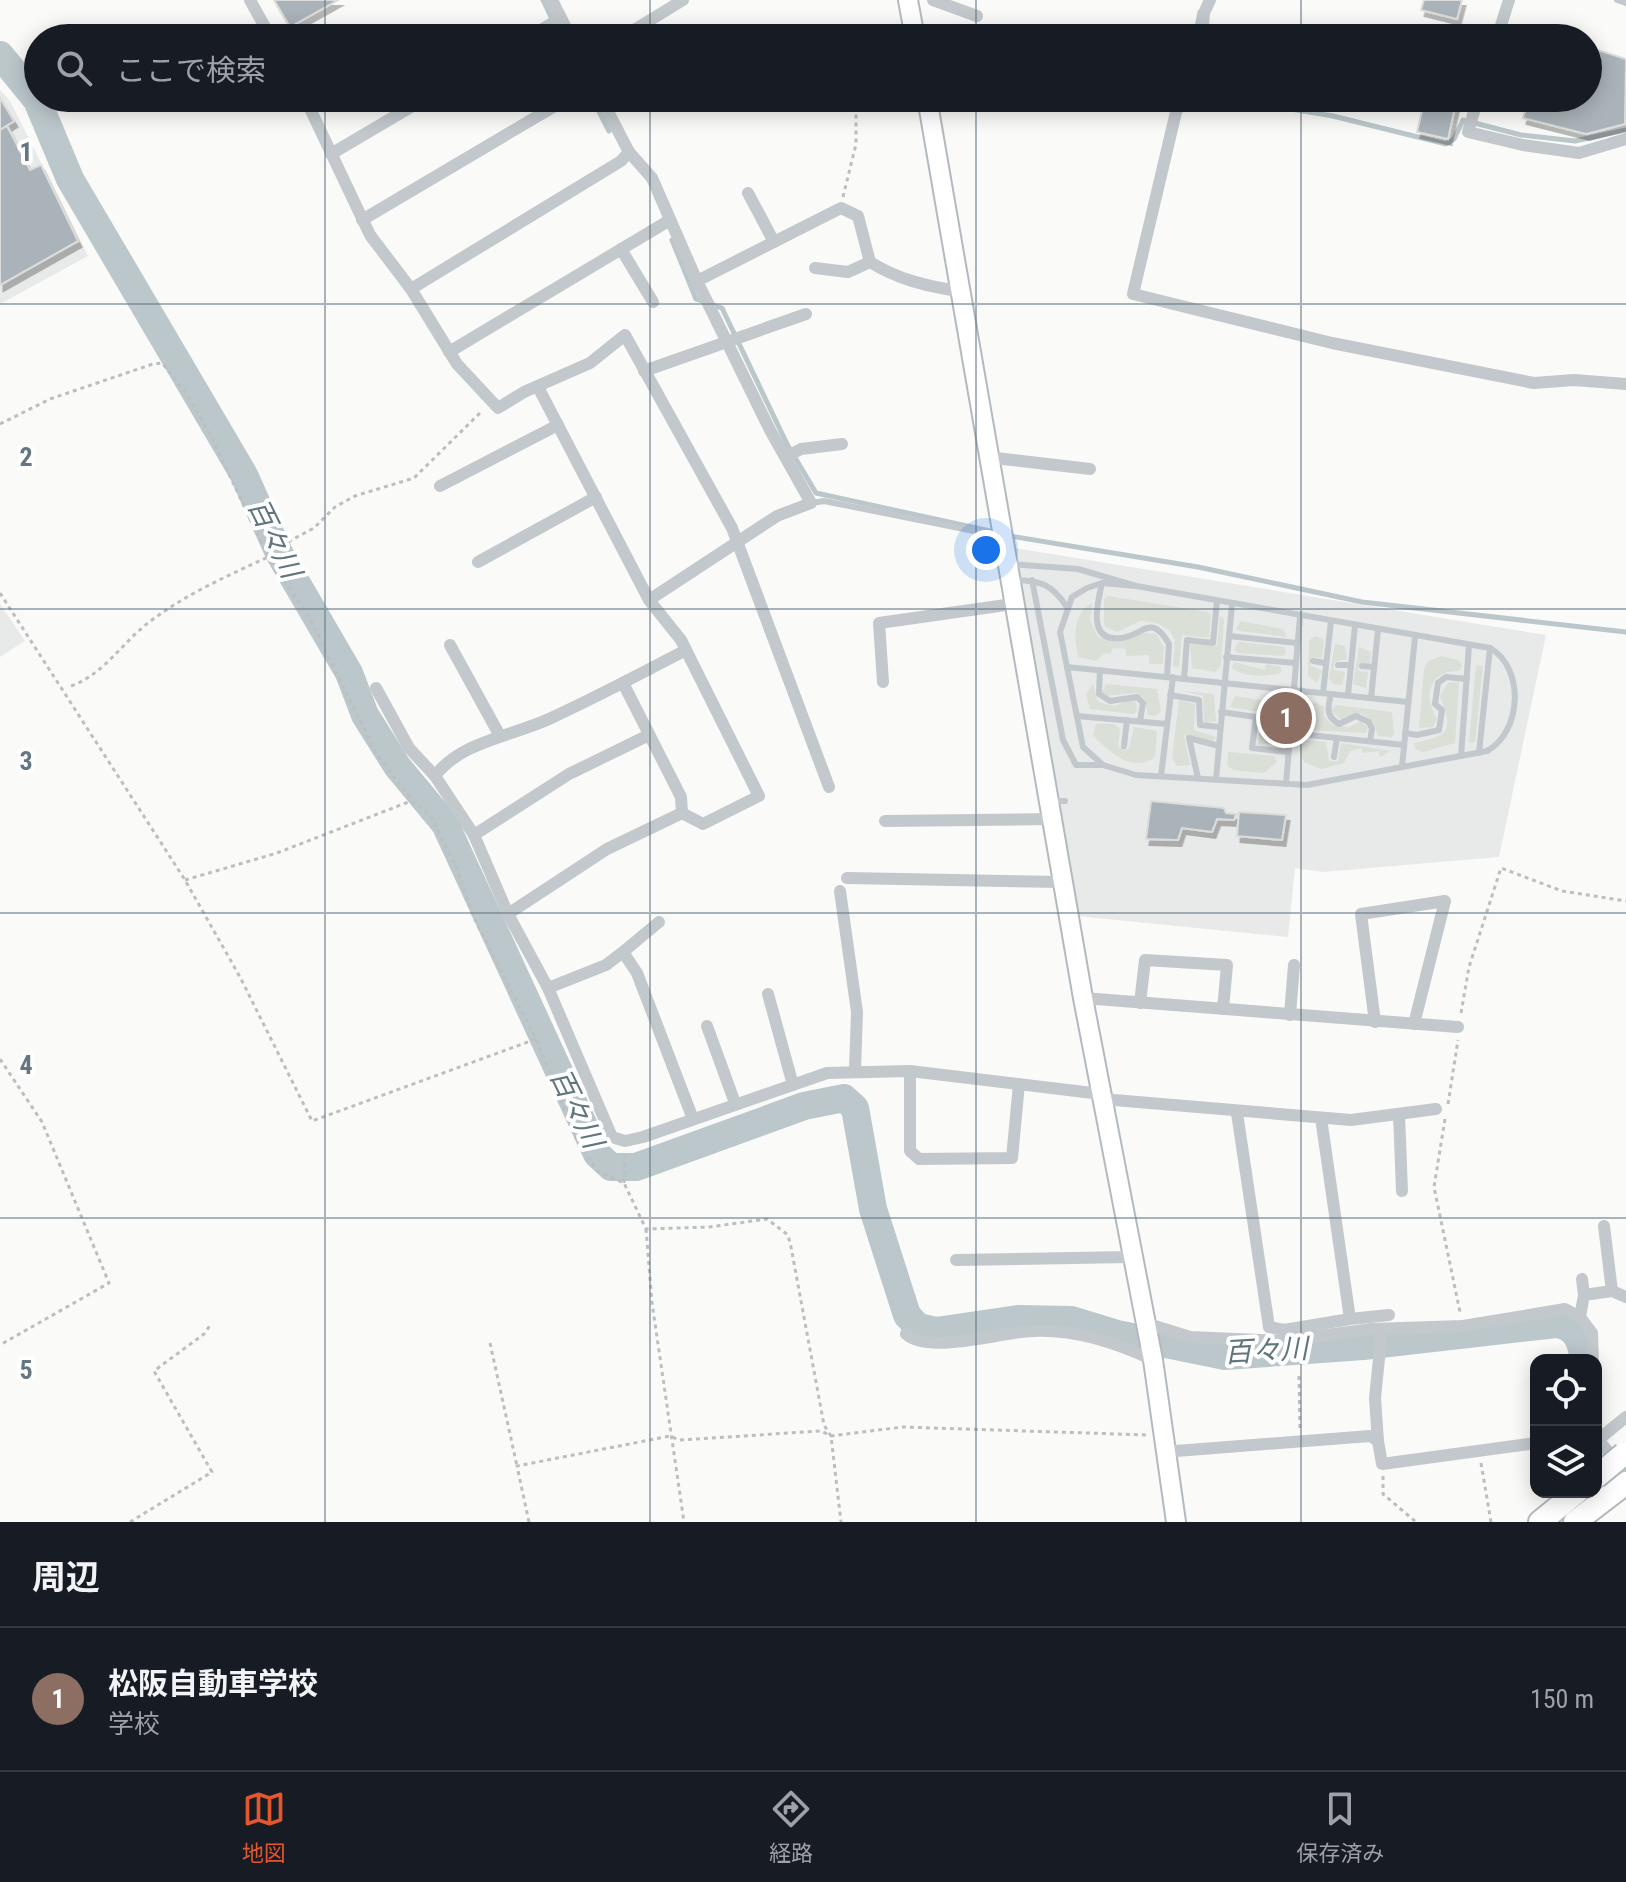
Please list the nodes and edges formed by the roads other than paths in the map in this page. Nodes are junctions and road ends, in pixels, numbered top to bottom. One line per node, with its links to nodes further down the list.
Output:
1 (250, 0): 12 (street)
2 (552, 0): 11 (street)
3 (683, 0): 14 (street)
4 (908, 0): 15 (street)
5 (933, 0): 10 (street)
6 (1210, 0): 16 (street)
7 (1509, 0): 17 (street)
8 (1617, 0): 9 (lane)
9 (1626, 3)
10 (977, 16)
11 (555, 22): 13 (street)
12 (263, 24)
13 (552, 24)
14 (644, 24)
15 (912, 24)
16 (1203, 24)
17 (1501, 24)
18 (312, 112): 27 (street)
19 (402, 112): 27 (street)
20 (545, 112): 29 (street)
21 (608, 112): 26 (street)
22 (929, 112): 37 (street)
23 (1176, 112): 43 (street)
24 (1474, 112): 25 (street)
25 (1626, 139)
26 (629, 152): 30 (street); 36 (street)
27 (331, 154): 29 (street)
28 (748, 193): 31 (street)
29 (362, 220): 36 (street)
30 (670, 220): 32 (street); 35 (street)
31 (774, 242): 33 (street); 35 (street)
32 (621, 249): 38 (street); 41 (street)
33 (870, 262): 34 (street); 37 (street)
34 (815, 268)
35 (697, 281): 40 (street)
36 (411, 289): 41 (street)
37 (958, 291): 48 (street)
38 (653, 302)
39 (806, 314): 40 (street)
40 (733, 339): 42 (street); 47 (street)
41 (449, 352): 44 (street)
42 (644, 371): 44 (street); 54 (street)
43 (1626, 384)
44 (538, 387): 45 (street)
45 (558, 425): 50 (street); 51 (street)
46 (842, 444): 47 (street)
47 (791, 454): 52 (street)
48 (987, 457): 49 (street); 53 (street)
49 (1090, 469)
50 (440, 486)
51 (596, 497): 55 (street); 60 (street)
52 (811, 503): 53 (lane); 54 (street)
53 (1002, 541): 56 (street)
54 (738, 542): 60 (street); 125 (street)
55 (478, 562)
56 (1008, 572): 57 (lane); 59 (lane); 62 (street)
57 (1032, 580): 64 (lane); 118 (lane)
58 (1102, 583): 59 (lane); 64 (lane); 86 (lane)
59 (1136, 586): 61 (lane)
60 (649, 600): 75 (street)
61 (1217, 601): 63 (lane); 87 (lane)
62 (1013, 604): 89 (street); 126 (street)
63 (1232, 604): 65 (lane); 69 (lane)
64 (1066, 606): 83 (lane)
65 (1300, 616): 66 (lane); 71 (lane)
66 (1331, 621): 67 (lane); 79 (lane)
67 (1355, 626): 68 (lane); 81 (lane)
68 (1378, 630): 70 (lane); 84 (lane)
69 (1229, 636): 71 (lane); 76 (lane)
70 (1415, 637): 73 (lane); 98 (lane)
71 (1297, 643): 78 (lane)
72 (450, 645): 108 (street)
73 (1469, 645): 74 (lane); 88 (lane)
74 (1490, 648): 115 (lane); 115 (lane)
75 (686, 650): 90 (street); 127 (street)
76 (1226, 657): 78 (lane); 91 (lane)
77 (1313, 661): 79 (lane)
78 (1295, 663): 93 (lane)
79 (1326, 663): 94 (lane)
80 (1338, 665): 81 (lane)
81 (1351, 665): 96 (lane)
82 (1362, 666): 84 (lane)
83 (1067, 667): 85 (lane); 100 (lane)
84 (1374, 667): 97 (lane)
85 (1100, 670): 86 (lane); 102 (lane)
86 (1170, 677): 87 (lane); 95 (lane)
87 (1184, 679): 91 (lane)
88 (1467, 679): 106 (lane); 116 (lane)
89 (883, 682)
90 (623, 683): 107 (street); 108 (street)
91 (1223, 683): 93 (lane); 99 (lane)
92 (376, 688): 120 (street)
93 (1293, 689): 94 (lane); 105 (lane)
94 (1327, 693): 96 (lane); 110 (lane)
95 (1170, 695): 103 (lane); 104 (lane)
96 (1348, 695): 97 (lane)
97 (1371, 698): 98 (lane)
98 (1408, 702): 106 (lane)
99 (1221, 712): 104 (lane); 114 (lane)
100 (1077, 716): 101 (lane); 118 (lane)
101 (1127, 720): 102 (lane); 112 (lane)
102 (1140, 721): 103 (lane)
103 (1167, 724): 121 (lane)
104 (1220, 727): 113 (lane)
105 (1290, 733): 109 (lane); 114 (lane)
106 (1405, 733): 111 (lane)
107 (649, 735): 127 (street); 129 (street)
108 (500, 736): 120 (street)
109 (1337, 738): 110 (lane); 117 (lane)
110 (1370, 741): 111 (lane)
111 (1404, 745): 119 (lane)
112 (1124, 746)
113 (1219, 746): 122 (lane); 123 (lane)
114 (1288, 752): 124 (lane)
115 (1479, 753): 116 (lane)
116 (1461, 756): 119 (lane)
117 (1334, 757)
118 (1103, 765): 121 (lane)
119 (1402, 767): 124 (lane)
120 (435, 776): 129 (street)
121 (1161, 776): 122 (lane)
122 (1198, 778): 123 (lane)
123 (1216, 779): 124 (lane)
124 (1286, 784)
125 (829, 787)
126 (1055, 807): 128 (street); 131 (street)
127 (682, 813): 133 (street)
128 (885, 821)
129 (474, 835): 133 (street)
130 (847, 878): 131 (street)
131 (1062, 882): 139 (street)
132 (840, 891): 147 (street)
133 (508, 914): 137 (street)
134 (659, 922): 135 (street)
135 (623, 952): 137 (street); 157 (street)
136 (1294, 965): 142 (street)
137 (548, 988): 157 (street)
138 (768, 994): 150 (street)
139 (1083, 998): 140 (street); 151 (street)
140 (1140, 1003): 141 (street); 141 (street)
141 (1223, 1009): 142 (street)
142 (1290, 1015): 143 (street)
143 (1375, 1022): 144 (street); 144 (street)
144 (1414, 1024): 146 (street)
145 (707, 1026): 152 (street)
146 (1458, 1027)
147 (855, 1070): 148 (street); 150 (street)
148 (910, 1071): 149 (street); 149 (street)
149 (1019, 1084): 151 (street)
150 (793, 1085): 152 (street)
151 (1102, 1096): 154 (street); 160 (street)
152 (735, 1103): 157 (street)
153 (1436, 1109): 155 (street)
154 (1237, 1113): 156 (street); 170 (street)
155 (1399, 1114): 156 (street); 158 (street)
156 (1321, 1118): 168 (street)
157 (693, 1119)
158 (1402, 1191)
159 (1604, 1226): 163 (street)
160 (1130, 1257): 161 (street); 169 (street)
161 (956, 1260)
162 (1582, 1279): 164 (street)
163 (1612, 1291): 164 (street); 165 (street)
164 (1584, 1295): 167 (street)
165 (1626, 1297)
166 (1389, 1315): 168 (street)
167 (1580, 1317): 171 (street); 174 (street)
168 (1350, 1319): 170 (street)
169 (1145, 1326): 173 (street); 175 (street)
170 (1269, 1327): 173 (street)
171 (1382, 1332): 173 (street); 179 (street)
172 (906, 1334): 175 (street)
173 (1270, 1341)
174 (1593, 1354)
175 (1153, 1360): 178 (street)
176 (1626, 1417): 177 (street)
177 (1602, 1434)
178 (1164, 1440): 179 (street); 186 (street)
179 (1378, 1441): 181 (street)
180 (1602, 1442): 182 (street)
181 (1530, 1444)
182 (1625, 1460): 183 (highway, bridge)
183 (1602, 1473)
184 (1626, 1483): 185 (highway)
185 (1579, 1504): 187 (highway)
186 (1176, 1522)
187 (1540, 1522)

